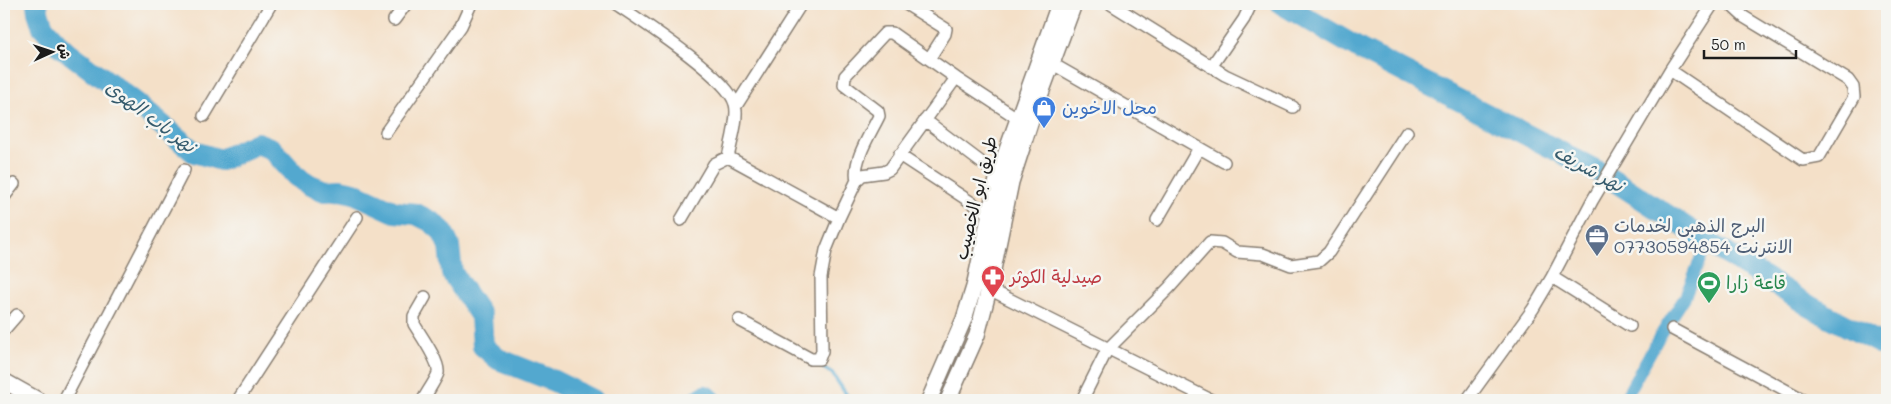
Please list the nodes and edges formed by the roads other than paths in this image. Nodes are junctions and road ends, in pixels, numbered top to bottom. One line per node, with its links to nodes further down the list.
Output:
1 (271, 4): 21 (street)
2 (406, 4): 13 (street)
3 (471, 4): 24 (street)
4 (616, 4): 19 (street)
5 (801, 4): 19 (street)
6 (906, 4): 14 (street)
7 (1059, 4): 22 (main road, طريق ابو الخصيب)
8 (1074, 4): 15 (main road, طريق ابو الخصيب)
9 (1110, 4): 16 (street)
10 (1251, 4): 16 (street)
11 (1713, 4): 17 (street)
12 (1730, 4): 17 (street)
13 (394, 20)
14 (929, 59): 18 (street); 32 (street)
15 (1051, 63): 26 (street); 41 (main road, طريق ابو الخصيب)
16 (1212, 67): 20 (street)
17 (1670, 70): 40 (street)
18 (956, 78): 22 (street); 23 (street)
19 (736, 106): 28 (street)
20 (1293, 107)
21 (204, 116)
22 (1017, 118): 31 (main road, طريق ابو الخصيب)
23 (925, 120): 27 (street); 31 (street)
24 (386, 132)
25 (1407, 132): 48 (street)
26 (1199, 148): 29 (street); 39 (street)
27 (899, 155): 32 (street); 35 (street)
28 (728, 157): 37 (street); 38 (street)
29 (1224, 162)
30 (184, 170): 53 (street)
31 (998, 174): 35 (main road, طريق ابو الخصيب)
32 (857, 180): 37 (street)
33 (14, 184): 34 (street)
34 (4, 197)
35 (989, 214): 49 (main road, طريق ابو الخصيب)
36 (357, 217): 54 (street)
37 (839, 218): 44 (street)
38 (681, 220)
39 (1157, 220)
40 (1552, 277): 45 (street); 60 (street)
41 (989, 290): 48 (street); 50 (main road, طريق ابو الخصيب)
42 (425, 297): 55 (street)
43 (17, 315): 47 (street)
44 (739, 320)
45 (1630, 326)
46 (1672, 329): 61 (street)
47 (4, 330)
48 (1107, 350): 58 (street); 59 (street)
49 (952, 351): 50 (main road); 56 (main road, طريق ابو الخصيب)
50 (967, 358): 57 (main road, طريق ابو الخصيب)
51 (4, 381): 52 (main road)
52 (38, 400)
53 (64, 400)
54 (238, 400)
55 (422, 400)
56 (929, 400)
57 (948, 400)
58 (1082, 400)
59 (1211, 400)
60 (1467, 400)
61 (1804, 400)

